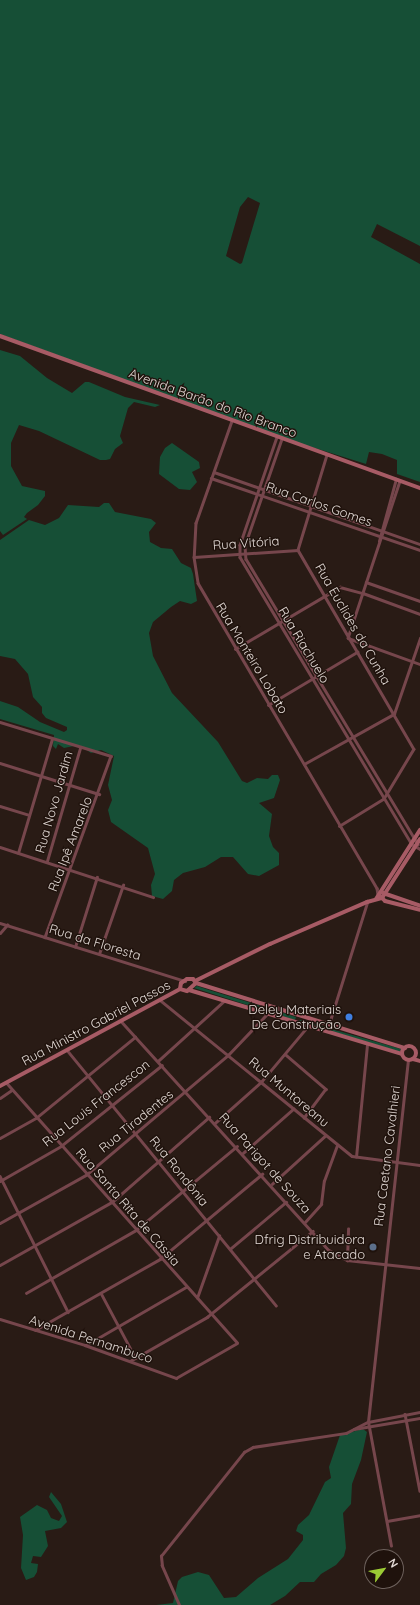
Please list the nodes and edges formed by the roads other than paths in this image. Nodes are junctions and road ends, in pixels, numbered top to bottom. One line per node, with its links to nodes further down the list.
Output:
1 (0, 336): 2 (main road, Avenida Barão do Rio Branco)
2 (232, 421): 3 (main road, Avenida Barão do Rio Branco); 5 (street, Rua Monteiro Lobato)
3 (279, 438): 4 (main road, Avenida Barão do Rio Branco); 8 (street); 10 (street)
4 (328, 455): 7 (main road, Avenida Barão do Rio Branco); 13 (street)
5 (214, 472): 6 (street, Rua Monteiro Lobato); 8 (street, Rua Carlos Gomes)
6 (211, 478): 11 (street, Rua Carlos Gomes); 22 (street, Rua Monteiro Lobato)
7 (398, 480): 9 (main road, Avenida Barão do Rio Branco); 15 (street)
8 (260, 487): 10 (street, Rua Carlos Gomes); 11 (street)
9 (420, 488)
10 (264, 489): 12 (street); 13 (street, Rua Carlos Gomes)
11 (258, 492): 12 (street, Rua Carlos Gomes); 21 (street)
12 (262, 494): 14 (street, Rua Carlos Gomes); 20 (street)
13 (312, 506): 14 (street); 15 (street, Rua Carlos Gomes)
14 (310, 511): 16 (street, Rua Carlos Gomes); 18 (street)
15 (382, 530): 16 (street); 17 (street, Rua Carlos Gomes)
16 (380, 535): 19 (street, Rua Carlos Gomes); 23 (street)
17 (420, 544)
18 (298, 550): 20 (street, Rua Vitória); 25 (street, Rua Euclides da Cunha)
19 (420, 550)
20 (244, 552): 21 (street, Rua Vitória); 28 (street, Rua Riachuelo)
21 (239, 553): 22 (street, Rua Vitória); 29 (street, Rua Riachuelo)
22 (194, 558): 32 (street, Rua Monteiro Lobato)
23 (366, 582): 24 (street); 26 (street)
24 (363, 593): 25 (street); 27 (street); 30 (street)
25 (325, 595): 28 (street); 30 (street, Rua Euclides da Cunha)
26 (420, 601)
27 (420, 614)
28 (283, 619): 29 (street); 36 (street, Rua Riachuelo)
29 (278, 622): 32 (street); 37 (street, Rua Riachuelo)
30 (348, 638): 33 (street, Rua Euclides da Cunha); 34 (street)
31 (420, 638): 34 (street)
32 (235, 649): 38 (street, Rua Monteiro Lobato)
33 (357, 652): 36 (street); 39 (street, Rua Euclides da Cunha)
34 (412, 661): 35 (street); 39 (street)
35 (420, 664)
36 (316, 675): 37 (street); 41 (street, Rua Riachuelo)
37 (312, 678): 38 (street); 43 (street, Rua Riachuelo)
38 (268, 705): 46 (street, Rua Monteiro Lobato)
39 (394, 714): 41 (street); 49 (street, Rua Euclides da Cunha)
40 (0, 722): 42 (street)
41 (353, 736): 43 (street); 49 (street, Rua Riachuelo)
42 (52, 739): 44 (street); 47 (street)
43 (348, 739): 46 (street); 51 (street, Rua Riachuelo)
44 (80, 748): 48 (street, Rua Novo Jardim); 50 (street, Rua Ipê Amarelo)
45 (0, 763): 47 (street)
46 (304, 764): 54 (street, Rua Monteiro Lobato)
47 (41, 776): 48 (street); 53 (street)
48 (70, 785): 50 (street); 60 (street, Rua Novo Jardim)
49 (388, 793): 51 (street); 57 (street, Rua Riachuelo)
50 (99, 794): 61 (street, Rua Ipê Amarelo)
51 (384, 799): 54 (street); 57 (street, Rua Riachuelo)
52 (0, 806): 53 (street)
53 (29, 815): 59 (street)
54 (340, 826): 64 (street, Rua Monteiro Lobato)
55 (420, 830): 57 (main road)
56 (420, 839): 57 (main road)
57 (416, 845): 64 (main road)
58 (0, 847): 59 (street)
59 (18, 852): 60 (street)
60 (47, 861): 61 (street)
61 (72, 869): 62 (street); 72 (street, Rua Ipê Amarelo)
62 (97, 877): 63 (street); 73 (street)
63 (123, 885): 65 (street); 74 (street)
64 (380, 895): 66 (main road, Rua Ministro Gabriel Passos); 67 (main road, Rua Monteiro Lobato); 68 (main road, Rua Monteiro Lobato)
65 (153, 897)
66 (367, 902): 76 (main road, Rua Ministro Gabriel Passos); 86 (street)
67 (420, 906)
68 (420, 910)
69 (0, 923): 70 (street, Rua da Floresta)
70 (7, 925): 71 (street); 72 (street, Rua da Floresta)
71 (0, 933)
72 (45, 937): 73 (street, Rua da Floresta)
73 (74, 947): 74 (street, Rua da Floresta)
74 (99, 954): 75 (street, Rua da Floresta)
75 (185, 981): 76 (main road, Rua Ministro Gabriel Passos); 77 (main road, Rua Ministro Gabriel Passos)
76 (195, 982): 78 (main road, Rua Ministro Gabriel Passos); 82 (main road)
77 (180, 989): 78 (main road, Rua Ministro Gabriel Passos); 79 (main road, Rua Ministro Gabriel Passos)
78 (189, 990): 80 (main road)
79 (160, 1000): 83 (main road, Rua Ministro Gabriel Passos); 87 (street, Rua Muntoreanu)
80 (225, 1000): 81 (main road); 87 (street, Rua Louis Francescon)
81 (268, 1014): 84 (main road); 95 (street, Rua Tiradentes)
82 (299, 1016): 84 (main road); 86 (main road)
83 (121, 1021): 88 (street, Rua Parigot de Souza); 91 (main road, Rua Ministro Gabriel Passos)
84 (296, 1022): 85 (main road)
85 (308, 1026): 89 (main road); 93 (street)
86 (329, 1026): 90 (main road)
87 (195, 1029): 95 (street, Rua Muntoreanu); 97 (street, Rua Louis Francescon)
88 (135, 1037): 97 (street, Rua Parigot de Souza); 100 (street)
89 (367, 1044): 94 (main road); 120 (street)
90 (404, 1048): 92 (main road); 94 (main road)
91 (67, 1050): 100 (street, Rua Rondônia); 101 (main road, Rua Ministro Gabriel Passos)
92 (418, 1053): 96 (main road)
93 (284, 1054): 102 (street); 111 (street)
94 (402, 1054): 96 (main road)
95 (228, 1055): 102 (street, Rua Muntoreanu); 105 (street, Rua Tiradentes)
96 (411, 1059): 98 (main road); 122 (street, Rua Caetano Cavalhieri)
97 (158, 1061): 99 (street, Rua Parigot de Souza)
98 (420, 1061)
99 (162, 1065): 105 (street, Rua Parigot de Souza); 107 (street, Rua Louis Francescon)
100 (88, 1075): 107 (street, Rua Rondônia); 110 (street)
101 (6, 1082): 103 (main road, Rua Ministro Gabriel Passos); 104 (street, Rua Santa Rita de Cássia)
102 (261, 1082): 108 (street, Rua Muntoreanu); 112 (street)
103 (0, 1086)
104 (12, 1090): 106 (street); 110 (street, Rua Santa Rita de Cássia)
105 (187, 1092): 109 (street, Rua Parigot de Souza); 113 (street, Rua Tiradentes)
106 (0, 1098)
107 (111, 1104): 113 (street, Rua Rondônia); 117 (street, Rua Louis Francescon)
108 (293, 1109): 111 (street, Rua Muntoreanu); 119 (street)
109 (210, 1117): 112 (street, Rua Parigot de Souza); 121 (street)
110 (36, 1118): 115 (street); 117 (street, Rua Santa Rita de Cássia)
111 (304, 1118): 114 (street, Rua Muntoreanu)
112 (215, 1123): 118 (street, Rua Parigot de Souza)
113 (136, 1134): 121 (street, Rua Rondônia); 125 (street, Rua Tiradentes)
114 (325, 1136): 116 (street, Rua Muntoreanu); 128 (street)
115 (0, 1138)
116 (337, 1145): 120 (street, Rua Muntoreanu); 134 (street)
117 (61, 1146): 125 (street, Rua Santa Rita de Cássia); 127 (street, Rua Louis Francescon)
118 (237, 1146): 119 (street, Rua Parigot de Souza); 129 (street)
119 (243, 1153): 124 (street, Rua Parigot de Souza)
120 (356, 1157): 122 (street, Rua Muntoreanu)
121 (159, 1162): 129 (street, Rua Rondônia); 130 (street)
122 (396, 1162): 123 (street, Rua Muntoreanu); 144 (street, Rua Caetano Cavalhieri)
123 (420, 1165)
124 (262, 1174): 128 (street, Rua Parigot de Souza); 133 (street)
125 (86, 1175): 130 (street, Rua Santa Rita de Cássia); 132 (street, Rua Tiradentes)
126 (0, 1176): 127 (street)
127 (1, 1181): 132 (street)
128 (272, 1184): 131 (street, Rua Parigot de Souza)
129 (184, 1192): 133 (street, Rua Rondônia); 137 (street)
130 (112, 1202): 137 (street, Rua Santa Rita de Cássia); 140 (street)
131 (286, 1202): 134 (street, Rua Parigot de Souza); 141 (street)
132 (19, 1212): 135 (street, Rua Tiradentes); 140 (street)
133 (207, 1220): 139 (street, Rua Rondônia); 142 (street)
134 (305, 1222): 138 (street, Rua Parigot de Souza)
135 (0, 1223)
136 (348, 1229): 143 (street)
137 (136, 1230): 142 (street, Rua Santa Rita de Cássia); 148 (street)
138 (313, 1231): 143 (street, Rua Parigot de Souza); 147 (street)
139 (220, 1236): 141 (street, Rua Rondônia); 152 (street)
140 (35, 1246): 145 (street); 148 (street)
141 (230, 1249): 147 (street, Rua Rondônia)
142 (160, 1259): 149 (street, Rua Santa Rita de Cássia); 151 (street)
143 (347, 1260): 144 (street, Rua Parigot de Souza)
144 (385, 1264): 146 (street, Rua Parigot de Souza); 167 (street, Rua Caetano Cavalhieri)
145 (0, 1265)
146 (420, 1268)
147 (254, 1277): 153 (street, Rua Rondônia); 155 (street)
148 (52, 1279): 150 (street); 154 (street)
149 (186, 1287): 152 (street, Rua Santa Rita de Cássia); 157 (street)
150 (26, 1293)
151 (101, 1293): 154 (street); 157 (street)
152 (197, 1298): 155 (street, Rua Santa Rita de Cássia)
153 (276, 1305)
154 (68, 1312): 158 (street)
155 (210, 1313): 160 (street); 162 (street, Rua Santa Rita de Cássia)
156 (0, 1319): 158 (street, Avenida Pernambuco)
157 (119, 1326): 159 (street); 160 (street)
158 (34, 1330): 159 (street, Avenida Pernambuco)
159 (85, 1345): 161 (street, Avenida Pernambuco)
160 (135, 1358): 161 (street)
161 (129, 1361): 162 (street, Avenida Pernambuco)
162 (176, 1378)
163 (420, 1412): 164 (street)
164 (405, 1414): 166 (street); 167 (street)
165 (420, 1418): 166 (street)
166 (406, 1420): 168 (street); 170 (street)
167 (368, 1422): 168 (street, Rua Caetano Cavalhieri); 169 (street)
168 (369, 1428): 169 (street); 172 (street, Rua Caetano Cavalhieri)
169 (354, 1429): 174 (street)
170 (420, 1491)
171 (420, 1515): 172 (street)
172 (387, 1521): 173 (street, Rua Caetano Cavalhieri)
173 (391, 1546)
174 (179, 1605)

